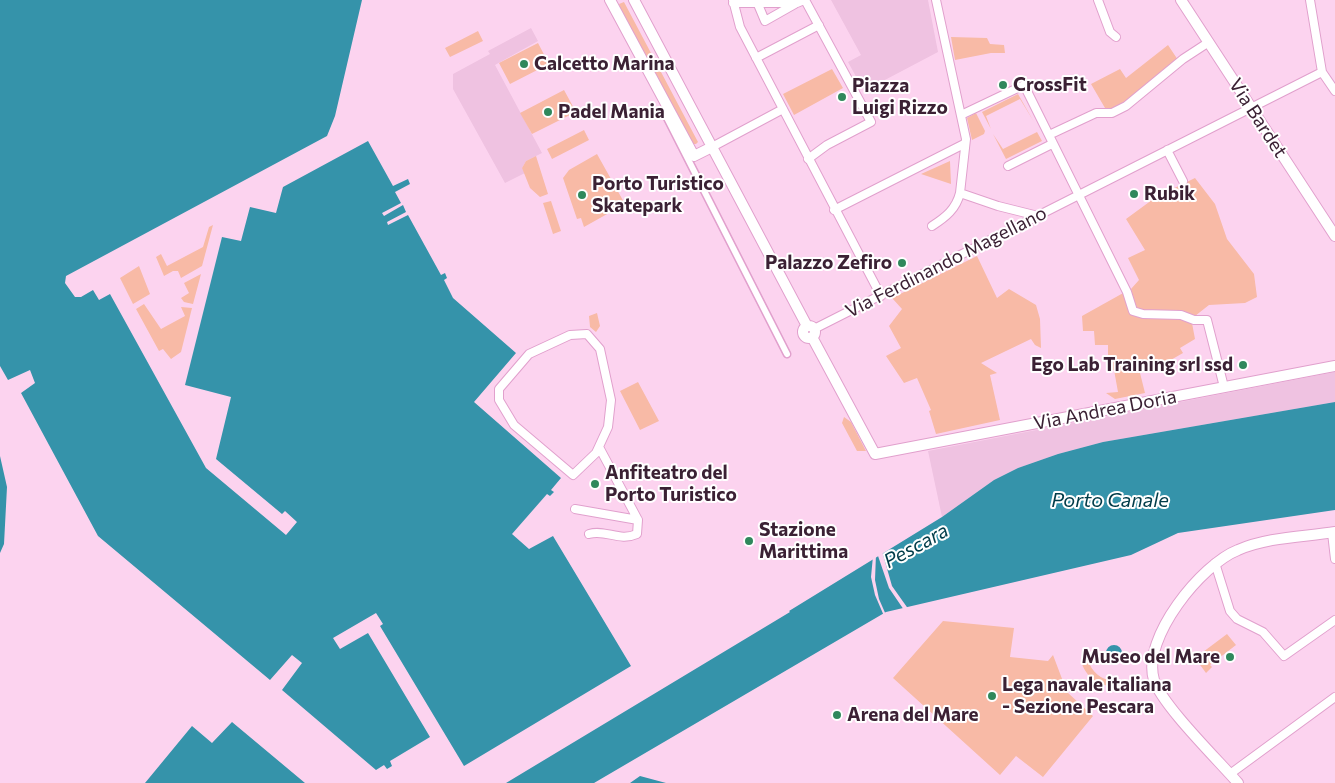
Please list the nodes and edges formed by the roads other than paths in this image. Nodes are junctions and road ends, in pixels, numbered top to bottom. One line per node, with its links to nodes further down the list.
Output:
1 (610, 0): 23 (street)
2 (634, 0): 23 (street)
3 (936, 0): 19 (street)
4 (1098, 0): 11 (street)
5 (1181, 0): 12 (street, Via Bardet)
6 (1310, 0): 14 (street)
7 (802, 1): 9 (street); 9 (street); 10 (street)
8 (733, 2): 9 (street); 13 (street)
9 (757, 2)
10 (819, 25): 13 (street); 25 (street)
11 (1116, 38)
12 (1209, 42): 16 (street, Via Bardet); 20 (street)
13 (756, 58): 17 (street)
14 (1322, 72): 15 (street); 16 (street, Via Ferdinando Magellano)
15 (1335, 91)
16 (1251, 107): 24 (street, Via Ferdinando Magellano); 33 (street, Via Bardet)
17 (783, 109): 23 (street); 25 (street)
18 (663, 110): 36 (street)
19 (961, 115): 20 (street); 21 (street)
20 (1049, 136): 22 (street)
21 (964, 144): 28 (street); 30 (street)
22 (1052, 144): 26 (street); 29 (street)
23 (712, 147): 35 (street)
24 (1167, 150): 27 (street); 29 (street, Via Ferdinando Magellano)
25 (808, 159): 30 (street)
26 (1008, 166)
27 (1184, 181)
28 (960, 191): 31 (street); 32 (street)
29 (1078, 196): 31 (street, Via Ferdinando Magellano); 38 (street)
30 (834, 210): 34 (street)
31 (1038, 216): 34 (street, Via Ferdinando Magellano)
32 (932, 226)
33 (1335, 236)
34 (881, 296): 35 (street, Via Ferdinando Magellano)
35 (811, 331): 38 (street, Via Andrea Doria)
36 (787, 354)
37 (1335, 366): 38 (street, Via Andrea Doria)
38 (1224, 387)
39 (599, 447): 39 (street); 41 (street)
40 (575, 509): 41 (street)
41 (638, 520): 43 (street)
42 (1333, 532): 44 (street); 45 (street)
43 (589, 534)
44 (1335, 559)
45 (1215, 563): 46 (street); 48 (street)
46 (1335, 620)
47 (1335, 697): 48 (street)
48 (1230, 774): 49 (street)
49 (1238, 783)

